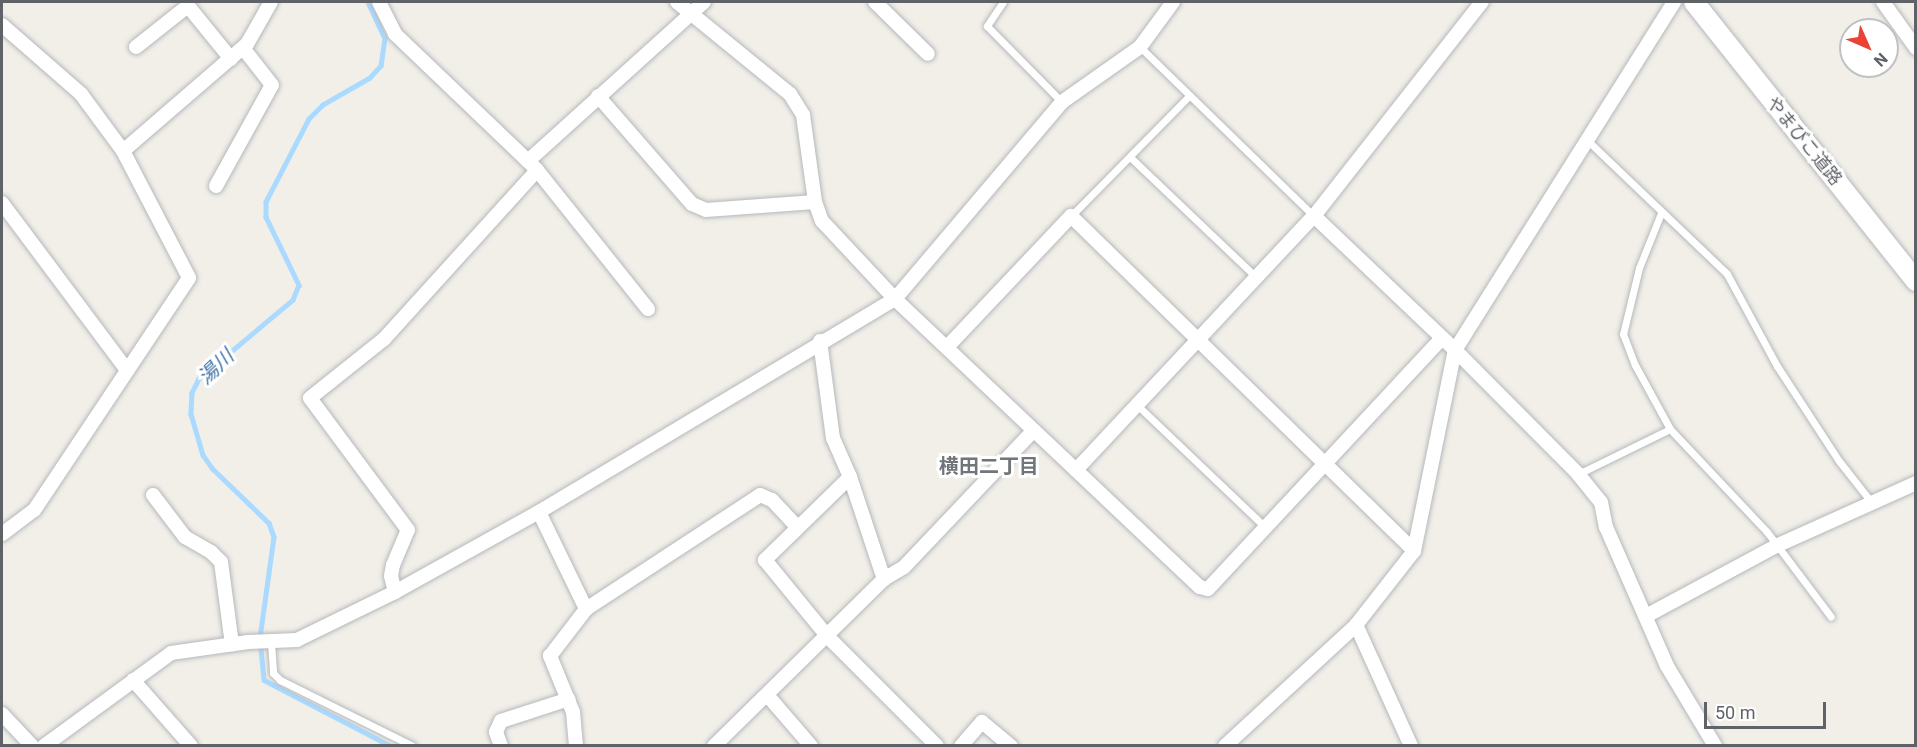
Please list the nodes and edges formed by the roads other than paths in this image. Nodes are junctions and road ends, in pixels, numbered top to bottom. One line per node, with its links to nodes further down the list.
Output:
1 (271, 2): 16 (street)
2 (379, 2): 26 (street)
3 (677, 2): 12 (street)
4 (704, 2): 12 (street)
5 (875, 2): 18 (street)
6 (1003, 2): 22 (lane)
7 (1173, 2): 15 (street)
8 (1482, 2): 32 (street)
9 (1674, 2): 23 (street)
10 (1694, 2): 34 (street, やまびこ道路)
11 (1883, 2): 17 (street)
12 (691, 13): 20 (street); 28 (street)
13 (2, 25): 24 (street)
14 (136, 47): 19 (street)
15 (1140, 47): 21 (lane); 22 (street)
16 (243, 48): 19 (street); 27 (street)
17 (1916, 48)
18 (928, 54)
19 (231, 59): 24 (street)
20 (598, 96): 26 (street); 28 (street)
21 (1188, 97): 25 (lane); 32 (lane)
22 (1062, 102): 35 (street)
23 (1588, 141): 30 (lane); 41 (street)
24 (123, 152): 42 (street)
25 (1130, 157): 31 (lane); 33 (lane)
26 (532, 166): 36 (street); 60 (street)
27 (216, 186)
28 (815, 202): 35 (street)
29 (2, 203): 42 (street)
30 (1661, 213): 44 (lane); 52 (lane)
31 (1071, 216): 39 (street); 40 (street)
32 (1314, 216): 33 (street); 37 (street)
33 (1257, 278): 39 (street)
34 (1916, 281)
35 (895, 299): 38 (street); 40 (street)
36 (648, 309)
37 (1442, 338): 41 (street); 46 (street)
38 (820, 341): 49 (street); 53 (street)
39 (1200, 342): 43 (street); 46 (street)
40 (948, 346): 45 (street)
41 (1455, 350): 48 (street); 58 (street)
42 (127, 370): 56 (street)
43 (1138, 406): 47 (street); 55 (lane)
44 (1670, 429): 48 (lane); 57 (lane)
45 (1033, 431): 47 (street); 59 (street)
46 (1324, 466): 55 (street); 58 (street)
47 (1076, 470): 55 (street)
48 (1578, 474): 62 (street)
49 (850, 477): 54 (street); 59 (street)
50 (1916, 483): 52 (street)
51 (153, 495): 67 (street)
52 (1872, 503): 57 (street)
53 (539, 512): 60 (street); 61 (street)
54 (797, 527): 61 (street); 65 (street)
55 (1264, 527)
56 (2, 534)
57 (1776, 546): 62 (street); 63 (lane)
58 (1414, 551): 64 (street)
59 (884, 579): 65 (street)
60 (395, 592): 66 (street)
61 (586, 609): 70 (street)
62 (1646, 616): 85 (street)
63 (1831, 617)
64 (1356, 625): 83 (street); 84 (street)
65 (828, 637): 69 (street); 80 (street)
66 (271, 642): 67 (street); 75 (lane)
67 (232, 644): 68 (street)
68 (133, 680): 73 (street); 74 (street)
69 (768, 696): 78 (street); 79 (street)
70 (569, 699): 76 (street); 77 (street)
71 (2, 714): 72 (street)
72 (32, 746)
73 (44, 746)
74 (191, 746)
75 (413, 746)
76 (501, 746)
77 (576, 746)
78 (714, 746)
79 (811, 746)
80 (937, 746)
81 (961, 746): 82 (street)
82 (1011, 746)
83 (1225, 746)
84 (1411, 746)
85 (1715, 746)

